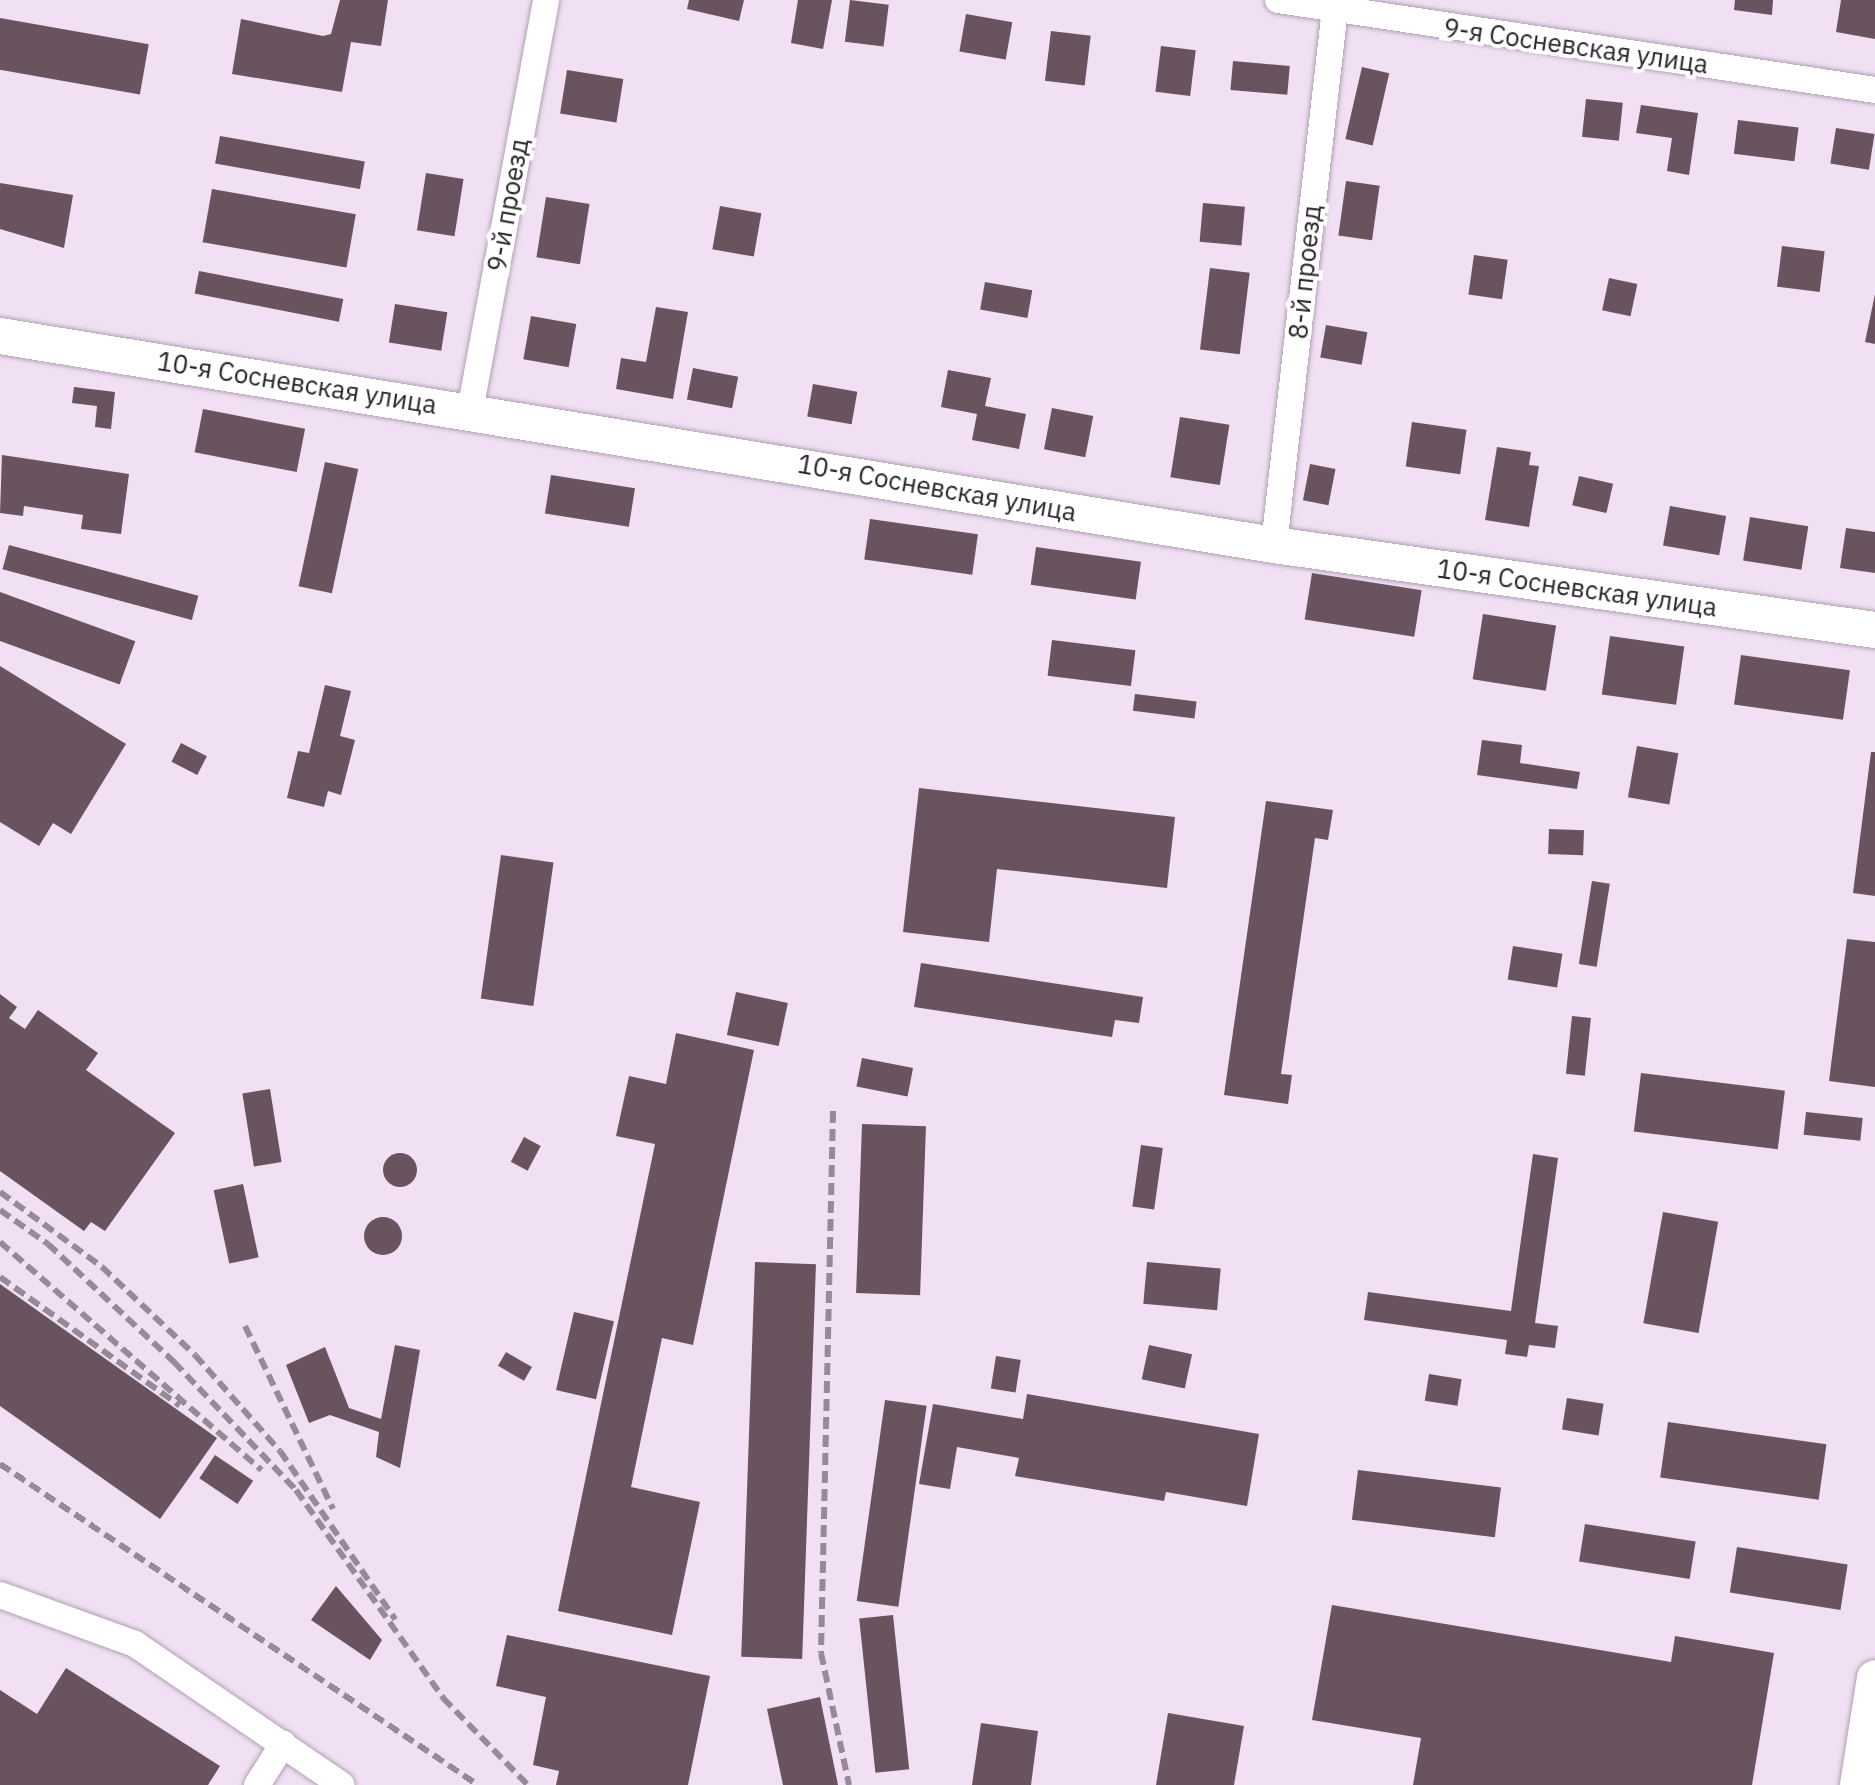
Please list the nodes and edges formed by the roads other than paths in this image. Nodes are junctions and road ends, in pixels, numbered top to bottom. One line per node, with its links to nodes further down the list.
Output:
1 (546, 0): 6 (street, 9-й проезд)
2 (1278, 0): 3 (street, 9-я Сосневская улица)
3 (1335, 5): 4 (street, 9-я Сосневская улица); 7 (street, 8-й проезд)
4 (1875, 90)
5 (0, 336): 6 (street, 10-я Сосневская улица)
6 (470, 411): 7 (street, 10-я Сосневская улица)
7 (1274, 545): 8 (street, 10-я Сосневская улица)
8 (1875, 630)
9 (0, 1595): 11 (street)
10 (1875, 1678): 14 (street)
11 (283, 1744): 12 (street); 13 (street)
12 (257, 1785)
13 (342, 1785)
14 (1858, 1785)

